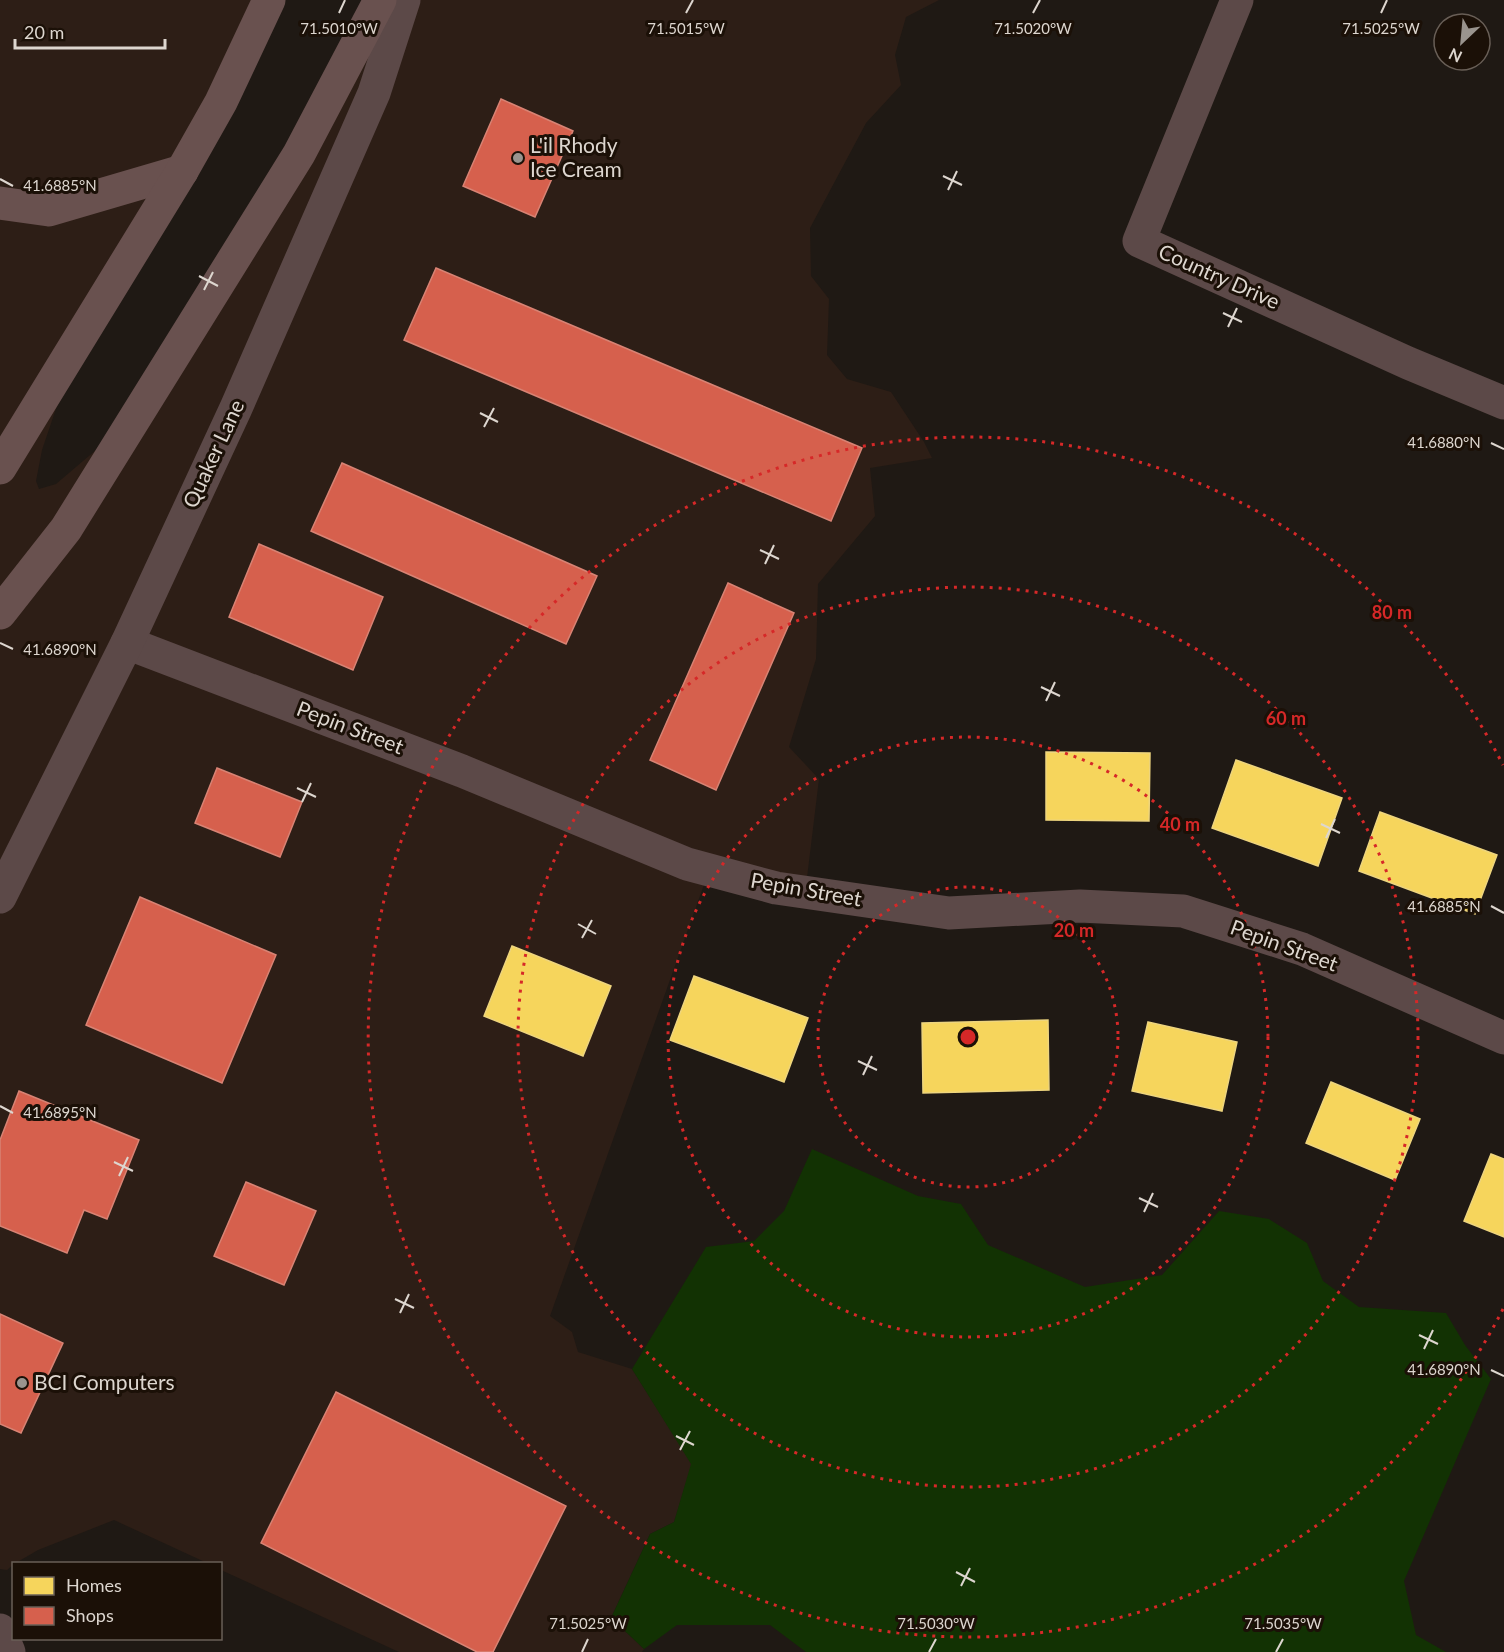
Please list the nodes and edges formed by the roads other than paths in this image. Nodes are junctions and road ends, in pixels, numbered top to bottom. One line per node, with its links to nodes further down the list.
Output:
1 (269, 0): 5 (main road)
2 (380, 0): 9 (main road)
3 (404, 0): 10 (street, Quaker Lane)
4 (1237, 0): 7 (street, Country Drive)
5 (182, 171): 6 (main road); 8 (main road)
6 (0, 203)
7 (1504, 403)
8 (0, 468)
9 (0, 614)
10 (127, 643): 11 (street, Quaker Lane); 12 (street, Pepin Street)
11 (0, 897)
12 (1504, 1038)
13 (0, 1630): 14 (street)
14 (9, 1652)

